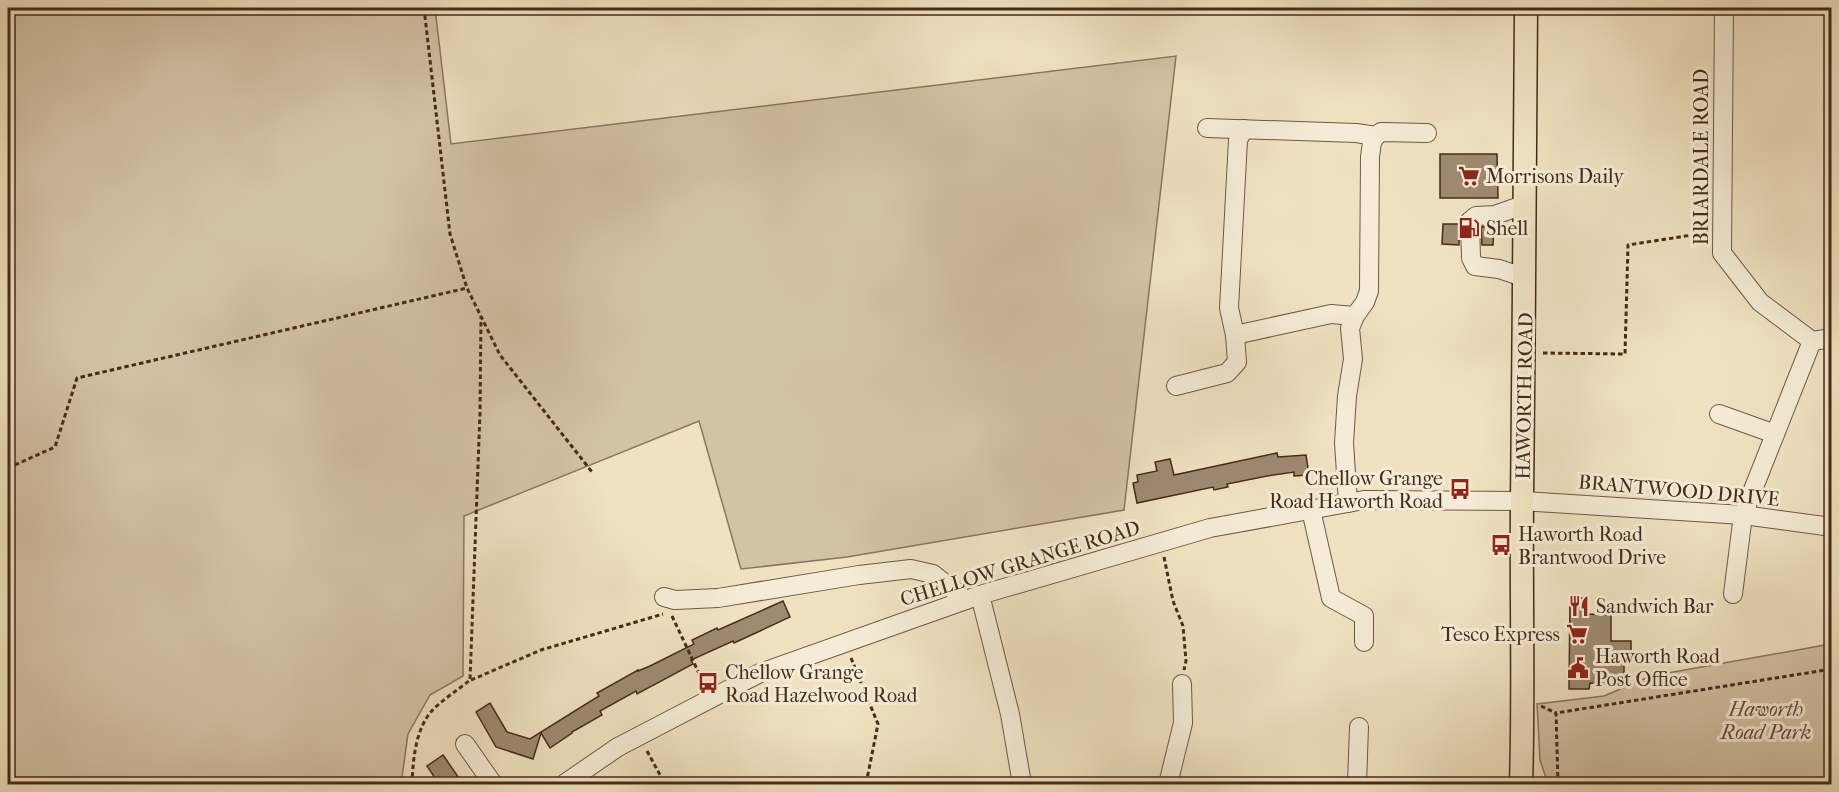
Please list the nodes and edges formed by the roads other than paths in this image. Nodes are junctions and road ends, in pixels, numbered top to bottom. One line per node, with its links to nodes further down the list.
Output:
1 (1526, 8): 7 (main road, HAWORTH ROAD)
2 (1724, 8): 12 (street, BRIARDALE ROAD)
3 (1207, 128): 4 (street)
4 (1244, 129): 6 (street); 10 (street)
5 (1427, 133): 6 (street)
6 (1376, 136): 9 (street)
7 (1526, 204): 8 (main road, HAWORTH ROAD); 8 (street)
8 (1526, 278): 16 (main road, HAWORTH ROAD)
9 (1355, 316): 10 (street); 17 (street)
10 (1234, 335): 13 (street)
11 (1832, 338): 12 (street)
12 (1812, 341): 15 (street)
13 (1176, 386)
14 (1719, 414): 15 (street)
15 (1775, 434): 19 (street)
16 (1522, 501): 17 (street, CHELLOW GRANGE ROAD); 19 (street, BRANTWOOD DRIVE); 33 (main road, HAWORTH ROAD)
17 (1348, 503): 18 (street, CHELLOW GRANGE ROAD)
18 (1311, 510): 23 (street, CHELLOW GRANGE ROAD); 24 (street)
19 (1743, 515): 20 (street, BRANTWOOD DRIVE); 21 (street)
20 (1832, 527)
21 (1733, 594)
22 (664, 597): 23 (street)
23 (973, 598): 29 (street, CHELLOW GRANGE ROAD); 30 (street)
24 (1364, 642)
25 (1182, 684): 31 (street)
26 (1359, 727): 32 (street)
27 (465, 744): 28 (street)
28 (493, 784)
29 (564, 784)
30 (1023, 784)
31 (1168, 784)
32 (1357, 784)
33 (1521, 784)

